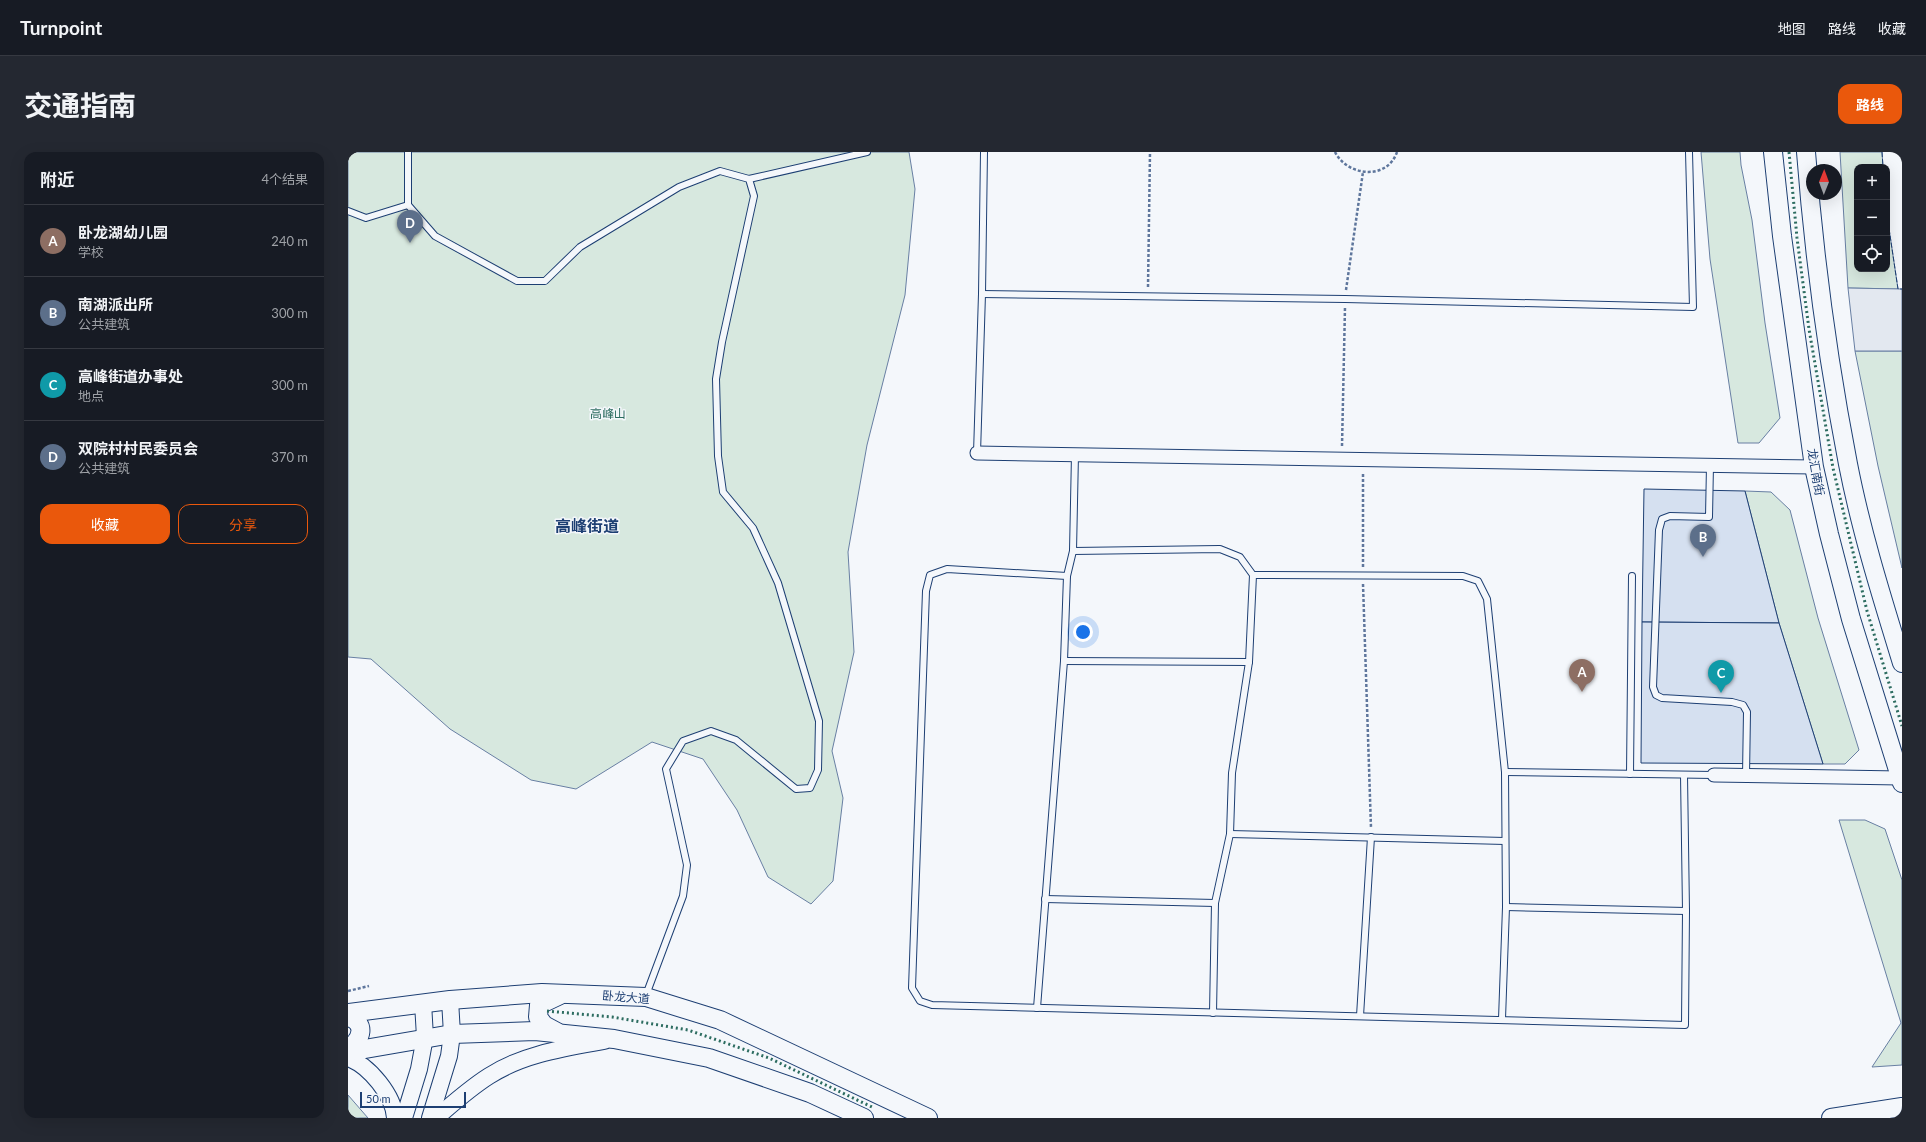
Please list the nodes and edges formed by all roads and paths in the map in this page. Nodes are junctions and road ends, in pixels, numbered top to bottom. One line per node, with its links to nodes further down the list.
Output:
1 (408, 152): 12 (lane)
2 (867, 152): 11 (lane)
3 (984, 152): 14 (lane)
4 (1150, 152): 15 (path)
5 (1335, 152): 10 (path)
6 (1397, 152): 10 (path)
7 (1690, 152): 16 (lane)
8 (1774, 152): 22 (main road, 龙汇南街)
9 (1806, 152): 30 (main road)
10 (1363, 172): 16 (path)
11 (748, 179): 12 (lane); 47 (lane)
12 (408, 205): 13 (lane)
13 (348, 211)
14 (982, 294): 15 (lane); 17 (lane)
15 (1147, 297): 16 (lane)
16 (1345, 299): 19 (path)
17 (977, 453): 18 (street)
18 (1075, 454): 19 (street); 23 (lane)
19 (1342, 459): 20 (street)
20 (1364, 459): 21 (street); 24 (path)
21 (1710, 465): 22 (street); 35 (lane)
22 (1814, 467): 36 (main road, 龙汇南街)
23 (1073, 551): 25 (lane); 26 (lane)
24 (1363, 574): 25 (lane); 31 (lane); 38 (path)
25 (1253, 575): 29 (lane)
26 (1067, 576): 28 (lane); 50 (lane)
27 (1632, 576): 32 (lane)
28 (1064, 661): 29 (lane); 40 (lane)
29 (1249, 662): 37 (lane)
30 (1902, 663)
31 (1505, 772): 32 (lane); 39 (lane)
32 (1630, 774): 33 (lane)
33 (1684, 775): 34 (lane); 43 (lane)
34 (1714, 775): 35 (street)
35 (1746, 776): 36 (street)
36 (1901, 781)
37 (1230, 834): 38 (lane); 41 (lane)
38 (1371, 837): 39 (lane); 53 (lane)
39 (1505, 841): 42 (lane)
40 (1045, 899): 41 (lane); 50 (lane)
41 (1215, 903): 52 (lane)
42 (1506, 907): 43 (lane); 55 (lane)
43 (1686, 911): 55 (lane)
44 (369, 986): 45 (path)
45 (348, 991)
46 (565, 994): 47 (main road, 卧龙大道); 48 (main road, 卧龙大道); 56 (main road)
47 (646, 997): 69 (main road, 卧龙大道)
48 (450, 1000): 49 (main road, 卧龙大道); 57 (street)
49 (423, 1003): 51 (main road, 卧龙大道); 58 (street)
50 (1037, 1008): 52 (lane)
51 (348, 1013)
52 (1212, 1013): 53 (lane)
53 (1360, 1016): 55 (lane)
54 (348, 1017): 60 (main road)
55 (1502, 1019)
56 (557, 1032): 57 (main road); 59 (main road)
57 (452, 1034): 58 (main road); 66 (street)
58 (425, 1037): 61 (main road); 65 (street)
59 (614, 1039): 67 (street); 68 (main road)
60 (348, 1048)
61 (348, 1052)
62 (348, 1058): 64 (street)
63 (1902, 1107): 70 (main road)
64 (395, 1118)
65 (404, 1118)
66 (430, 1118)
67 (436, 1118)
68 (864, 1118)
69 (928, 1118)
70 (1831, 1118)

